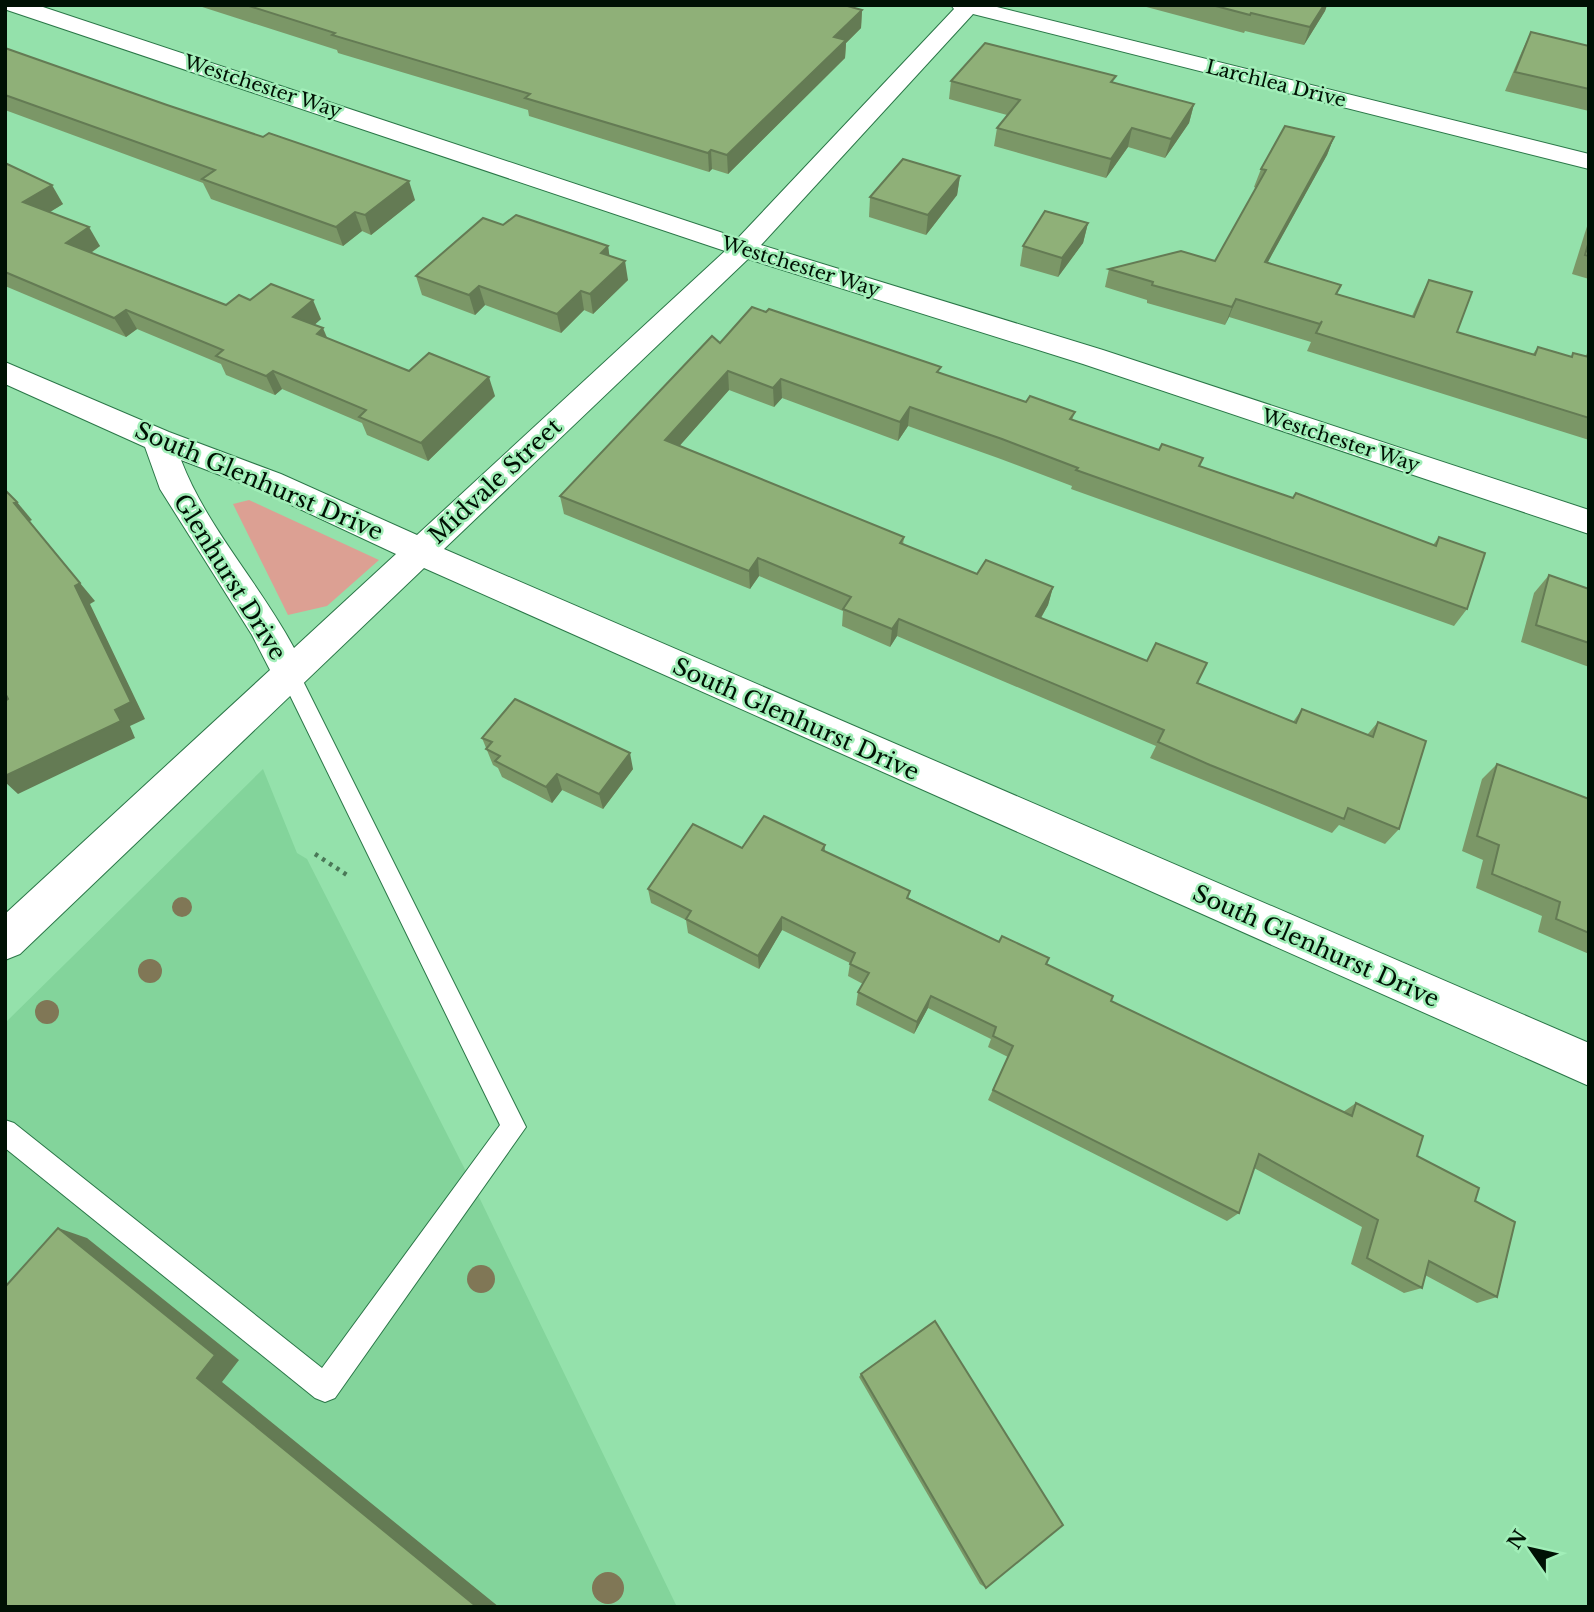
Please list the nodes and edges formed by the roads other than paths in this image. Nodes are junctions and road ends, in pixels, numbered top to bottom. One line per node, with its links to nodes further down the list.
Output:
1 (15, 5): 4 (street, Westchester Way)
2 (966, 6): 3 (street, Larchlea Drive); 4 (street, Midvale Street)
3 (1589, 162)
4 (744, 248): 7 (street, Westchester Way); 8 (street, Midvale Street)
5 (5, 372): 6 (street, South Glenhurst Drive)
6 (158, 440): 8 (street, South Glenhurst Drive); 9 (street, Glenhurst Drive)
7 (1589, 522)
8 (419, 551): 9 (street, Midvale Street); 11 (street, South Glenhurst Drive)
9 (289, 673): 10 (street, Midvale Street); 12 (lane)
10 (5, 942)
11 (1589, 1065)
12 (5, 1132)

